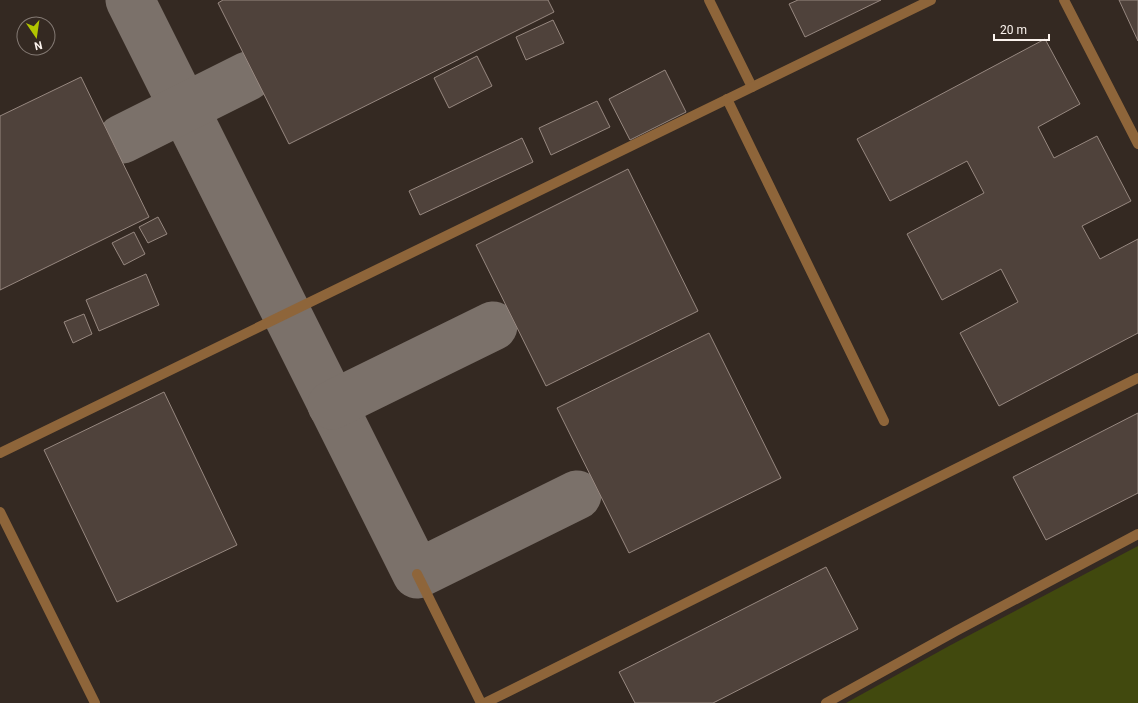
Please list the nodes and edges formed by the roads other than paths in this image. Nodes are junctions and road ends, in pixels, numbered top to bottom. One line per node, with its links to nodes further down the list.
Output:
1 (709, 0): 4 (lane)
2 (931, 0): 4 (lane)
3 (1064, 0): 6 (lane)
4 (752, 87): 5 (lane)
5 (727, 100): 8 (lane); 9 (lane)
6 (1138, 144)
7 (1138, 378): 15 (lane)
8 (884, 421)
9 (0, 453)
10 (0, 512): 13 (lane)
11 (1138, 534): 16 (lane)
12 (417, 574): 14 (lane)
13 (95, 703)
14 (481, 703)
15 (484, 703)
16 (826, 703)

